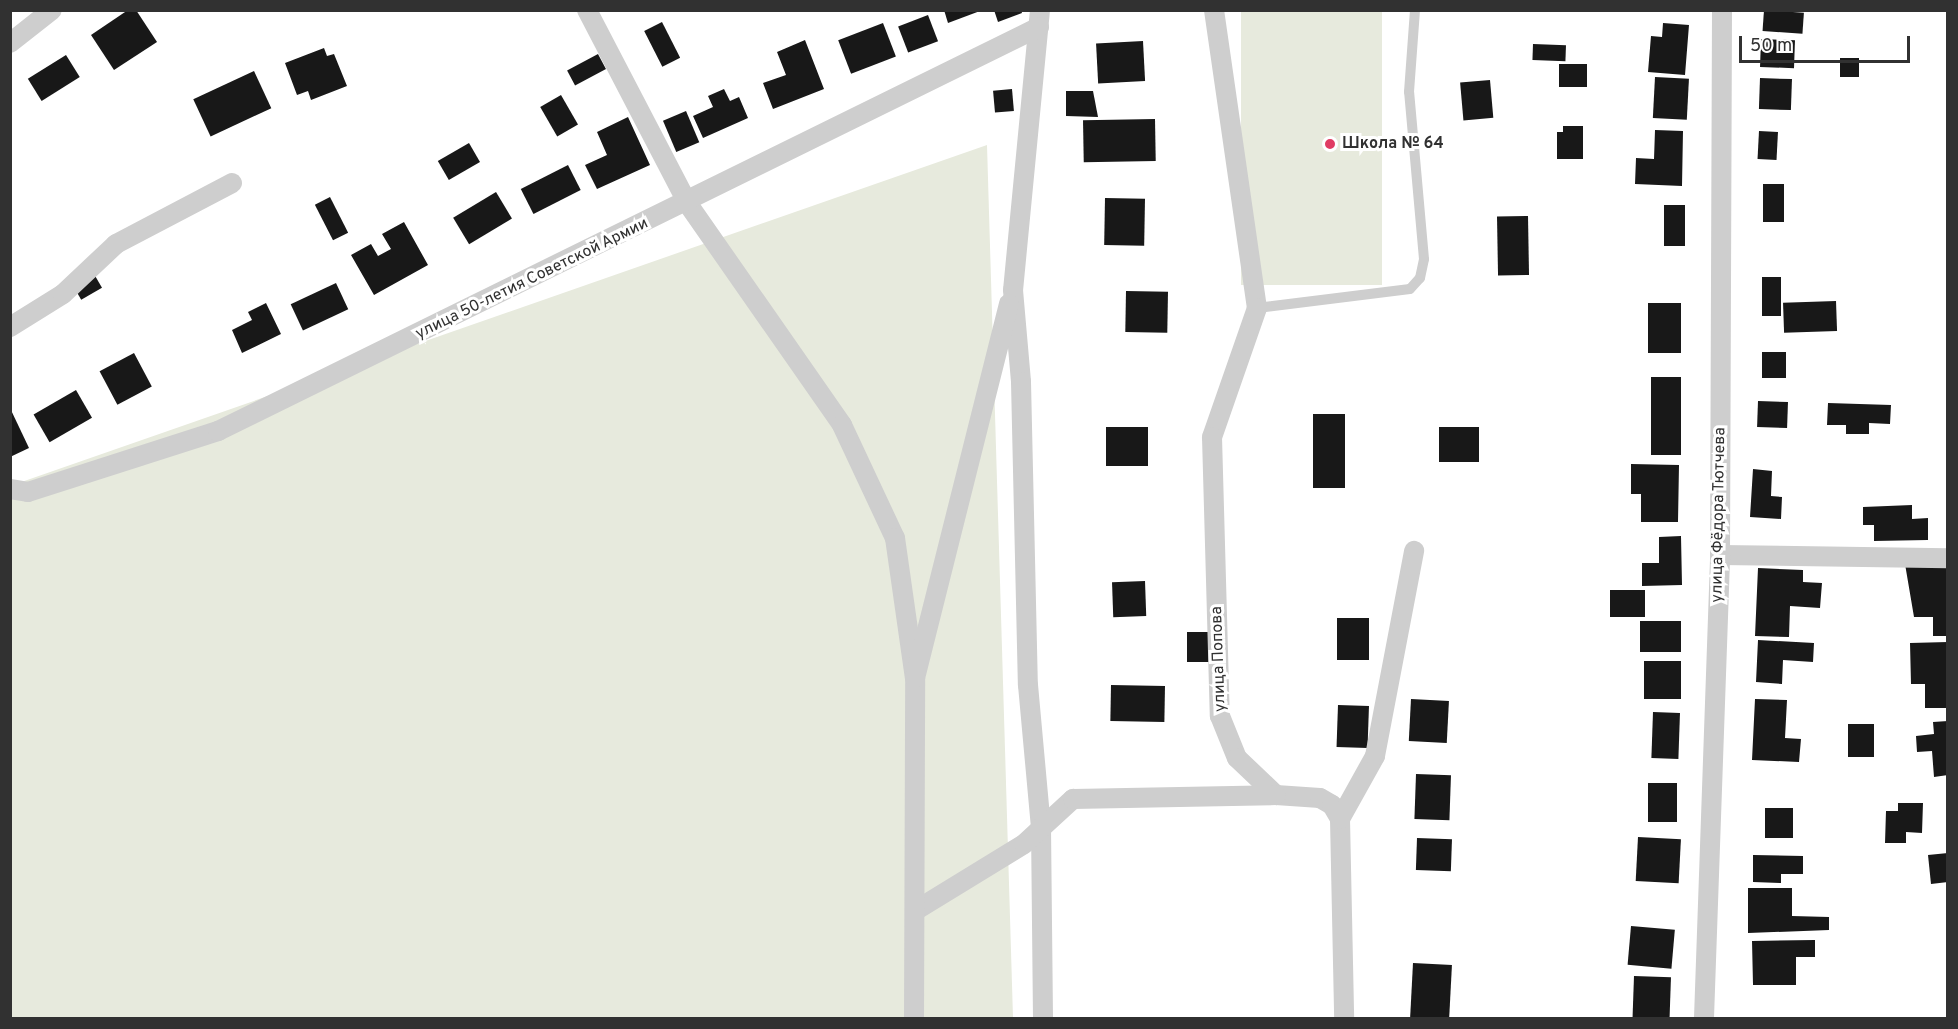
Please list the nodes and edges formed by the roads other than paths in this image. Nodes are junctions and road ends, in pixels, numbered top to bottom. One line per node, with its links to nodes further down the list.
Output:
1 (52, 10): 7 (street)
2 (588, 10): 9 (street)
3 (1214, 10): 11 (street)
4 (1415, 10): 11 (lane)
5 (1722, 10): 15 (street, улица Фёдора Тютчева)
6 (1040, 19): 9 (street, улица 50-летия Советской Армии); 10 (street, улица 50-летия Советской Армии)
7 (10, 43)
8 (232, 183): 12 (street)
9 (688, 204): 13 (street, улица 50-летия Советской Армии); 17 (street)
10 (1013, 290): 17 (street); 20 (street)
11 (1257, 308): 18 (street, улица Попова)
12 (10, 327)
13 (10, 489)
14 (1414, 551): 19 (street)
15 (1720, 555): 16 (street); 25 (street, улица Фёдора Тютчева)
16 (1947, 558)
17 (915, 678): 21 (street)
18 (1276, 795): 19 (street); 20 (street)
19 (1340, 819): 24 (street)
20 (1041, 827): 21 (street); 23 (street)
21 (918, 909): 22 (street)
22 (914, 1018)
23 (1043, 1018)
24 (1344, 1018)
25 (1704, 1018)

